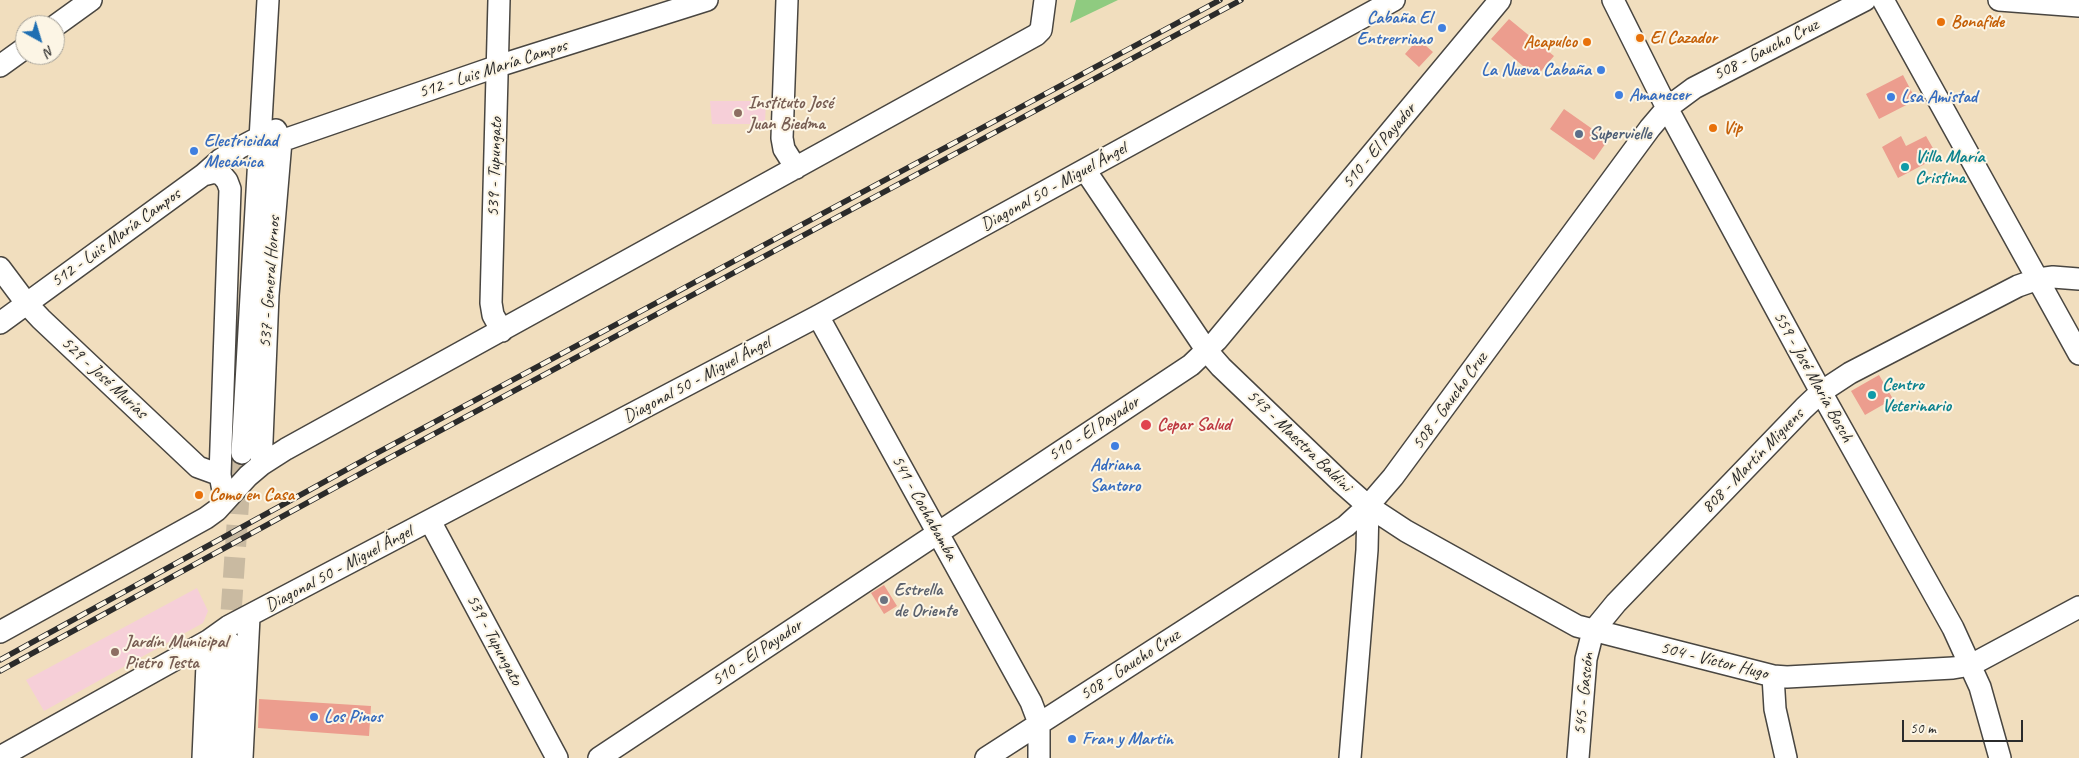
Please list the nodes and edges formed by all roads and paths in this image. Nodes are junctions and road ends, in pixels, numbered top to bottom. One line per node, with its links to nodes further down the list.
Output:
1 (91, 0): 14 (street)
2 (268, 0): 18 (street, 537 - General Hornos)
3 (499, 0): 17 (street, 539 - Tupungato)
4 (707, 0): 17 (street, 512 - Luis María Campos)
5 (787, 0): 22 (street)
6 (1045, 0): 22 (street)
7 (1394, 0): 23 (street, Diagonal 50 - Miguel Ángel)
8 (1500, 0): 32 (street, 510 - El Payador)
9 (1613, 0): 19 (street, 559 - José María Bosch)
10 (1866, 0): 19 (street, 508 - Gaucho Cruz)
11 (1883, 0): 26 (street)
12 (1999, 0): 13 (street)
13 (2079, 6)
14 (65, 19)
15 (15, 55): 16 (street)
16 (0, 66)
17 (498, 66): 21 (street, 512 - Luis María Campos); 31 (street, 539 - Tupungato)
18 (262, 104): 20 (street, 537 - General Hornos); 21 (street)
19 (1667, 108): 34 (street, 559 - José María Bosch); 39 (street, 508 - Gaucho Cruz)
20 (258, 138): 24 (street, 512 - Luis María Campos); 35 (street, 537 - General Hornos)
21 (281, 141): 36 (street, 537 - General Hornos)
22 (796, 168): 31 (street)
23 (1085, 170): 29 (street, Diagonal 50 - Miguel Ángel); 32 (street, 543 - Maestra Baldini)
24 (203, 175): 28 (street, 512 - Luis María Campos); 37 (street)
25 (0, 268): 28 (street, 529 - José Murías)
26 (2038, 279): 27 (street, 808 - Martín Miguens); 33 (street); 34 (street, 808 - Martín Miguens)
27 (2079, 279)
28 (27, 304): 30 (street, 512 - Luis María Campos); 37 (street, 529 - José Murías)
29 (818, 316): 40 (street, Diagonal 50 - Miguel Ángel); 41 (street, 541 - Cochabamba)
30 (0, 323)
31 (502, 331): 36 (street)
32 (1207, 351): 39 (street, 543 - Maestra Baldini); 41 (street, 510 - El Payador)
33 (2079, 354)
34 (1821, 392): 44 (street, 808 - Martín Miguens); 48 (street, 559 - José María Bosch)
35 (242, 453)
36 (261, 465): 38 (street)
37 (220, 475): 38 (street)
38 (225, 501): 45 (street)
39 (1368, 506): 44 (street, 504 - Víctor Hugo); 50 (street, 508 - Gaucho Cruz); 59 (street, 543 - Maestra Baldini)
40 (430, 521): 43 (street, Diagonal 50 - Miguel Ángel); 55 (street, 539 - Tupungato)
41 (937, 532): 50 (street, 541 - Cochabamba); 56 (street, 510 - El Payador)
42 (2079, 607): 48 (street, 504 - Víctor Hugo)
43 (249, 617): 46 (street, Diagonal 50 - Miguel Ángel); 54 (street)
44 (1592, 631): 49 (street, 504 - Víctor Hugo); 60 (street, 545 - Gascón)
45 (0, 632)
46 (208, 641): 51 (street, Diagonal 50 - Miguel Ángel); 52 (street)
47 (229, 642): 53 (street)
48 (1971, 665): 49 (street, 504 - Víctor Hugo); 62 (street, 559 - José María Bosch)
49 (1773, 676): 61 (street)
50 (1039, 723): 57 (street, 508 - Gaucho Cruz); 58 (street, 541 - Cochabamba)
51 (0, 757)
52 (202, 758)
53 (221, 758)
54 (242, 758)
55 (557, 758)
56 (599, 758)
57 (986, 758)
58 (1039, 758)
59 (1350, 758)
60 (1578, 758)
61 (1786, 758)
62 (2000, 758)

